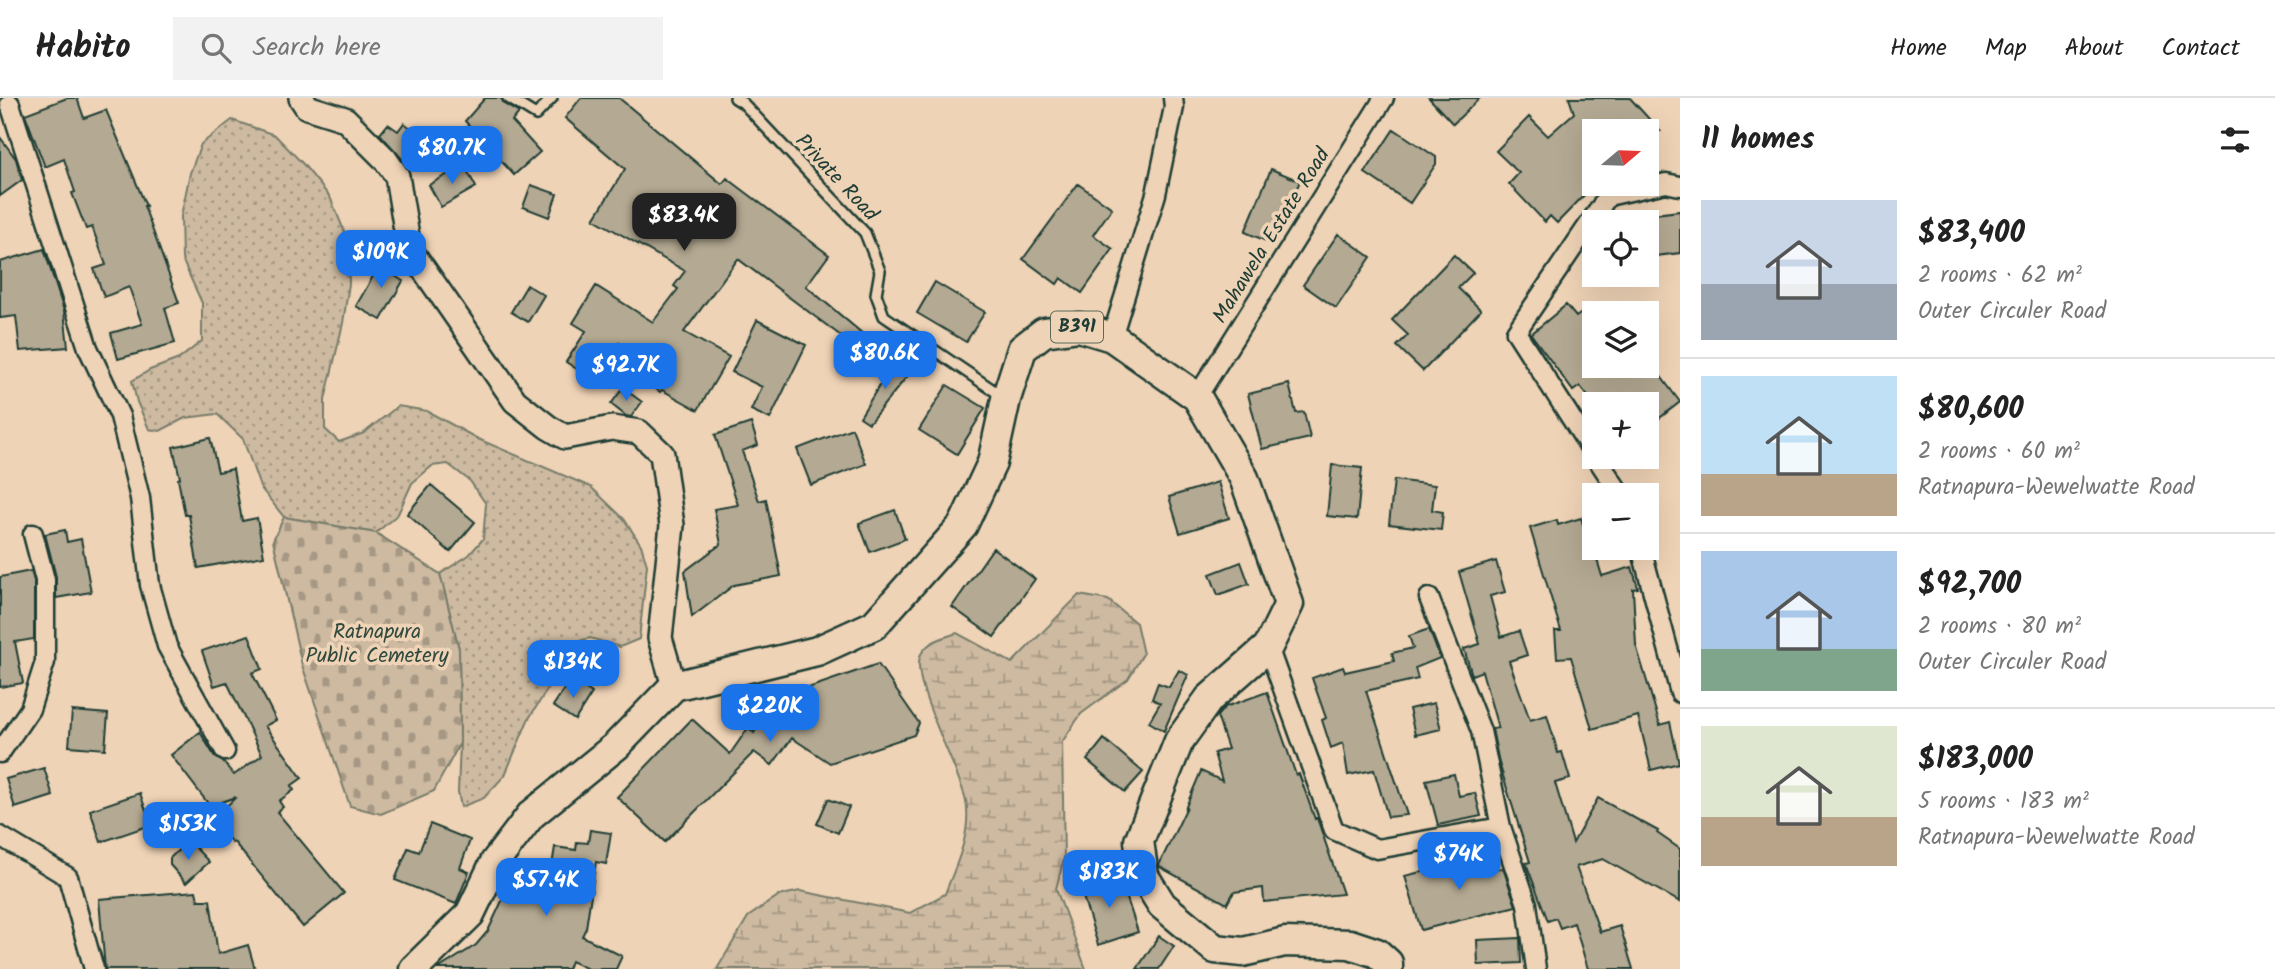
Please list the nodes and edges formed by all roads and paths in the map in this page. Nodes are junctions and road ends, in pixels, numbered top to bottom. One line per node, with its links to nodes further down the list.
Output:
1 (301, 98): 17 (street)
2 (508, 98): 3 (lane)
3 (552, 98)
4 (735, 98): 11 (lane, Private Road)
5 (1173, 98): 9 (street)
6 (1384, 98): 10 (street, Mahawela Estate Road)
7 (11, 103): 19 (street)
8 (1680, 186): 12 (street)
9 (1112, 337): 10 (main road, B391); 11 (main road, B391)
10 (1197, 397): 16 (main road, B391)
11 (1006, 399): 17 (main road, B391)
12 (1582, 435)
13 (33, 534): 20 (street)
14 (1644, 560): 18 (street)
15 (1429, 598): 21 (street)
16 (1268, 647): 21 (street); 23 (main road, B391)
17 (674, 686): 25 (main road)
18 (1680, 693)
19 (225, 751)
20 (0, 753)
21 (1501, 827): 26 (street)
22 (0, 836): 24 (street)
23 (1393, 967)
24 (94, 969)
25 (414, 969)
26 (1536, 969)

